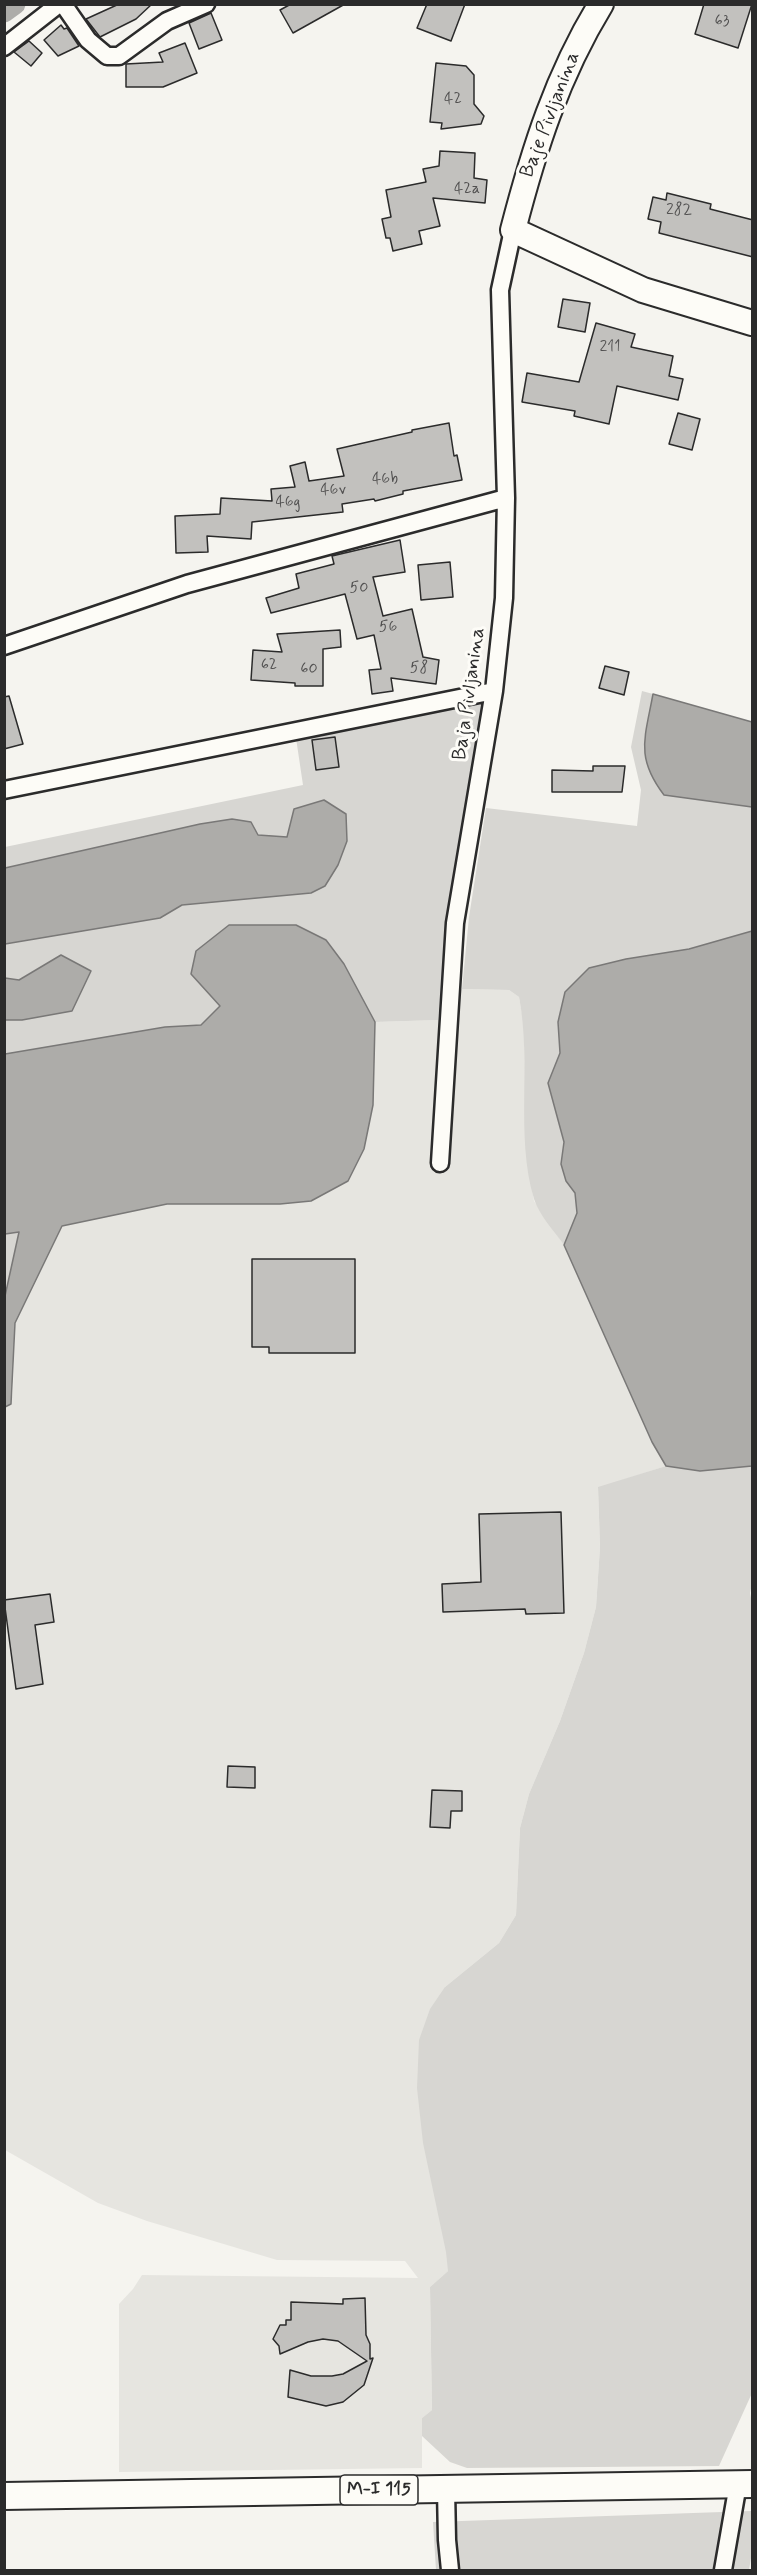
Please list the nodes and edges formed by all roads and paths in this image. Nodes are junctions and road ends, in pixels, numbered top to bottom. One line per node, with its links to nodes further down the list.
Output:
1 (61, 4): 2 (street); 4 (street)
2 (206, 4)
3 (601, 4): 5 (street, Baje Pivljanina)
4 (4, 47)
5 (513, 230): 6 (street); 7 (street, Baja Pivljanina)
6 (753, 322)
7 (506, 498): 8 (street); 9 (street, Baja Pivljanina)
8 (4, 646)
9 (494, 691): 10 (street); 11 (street, Baja Pivljanina)
10 (4, 790)
11 (440, 1163)
12 (745, 2484): 13 (main road, M-I 115); 16 (street)
13 (446, 2489): 14 (main road, M-I 115); 15 (street)
14 (4, 2496)
15 (450, 2571)
16 (723, 2571)

